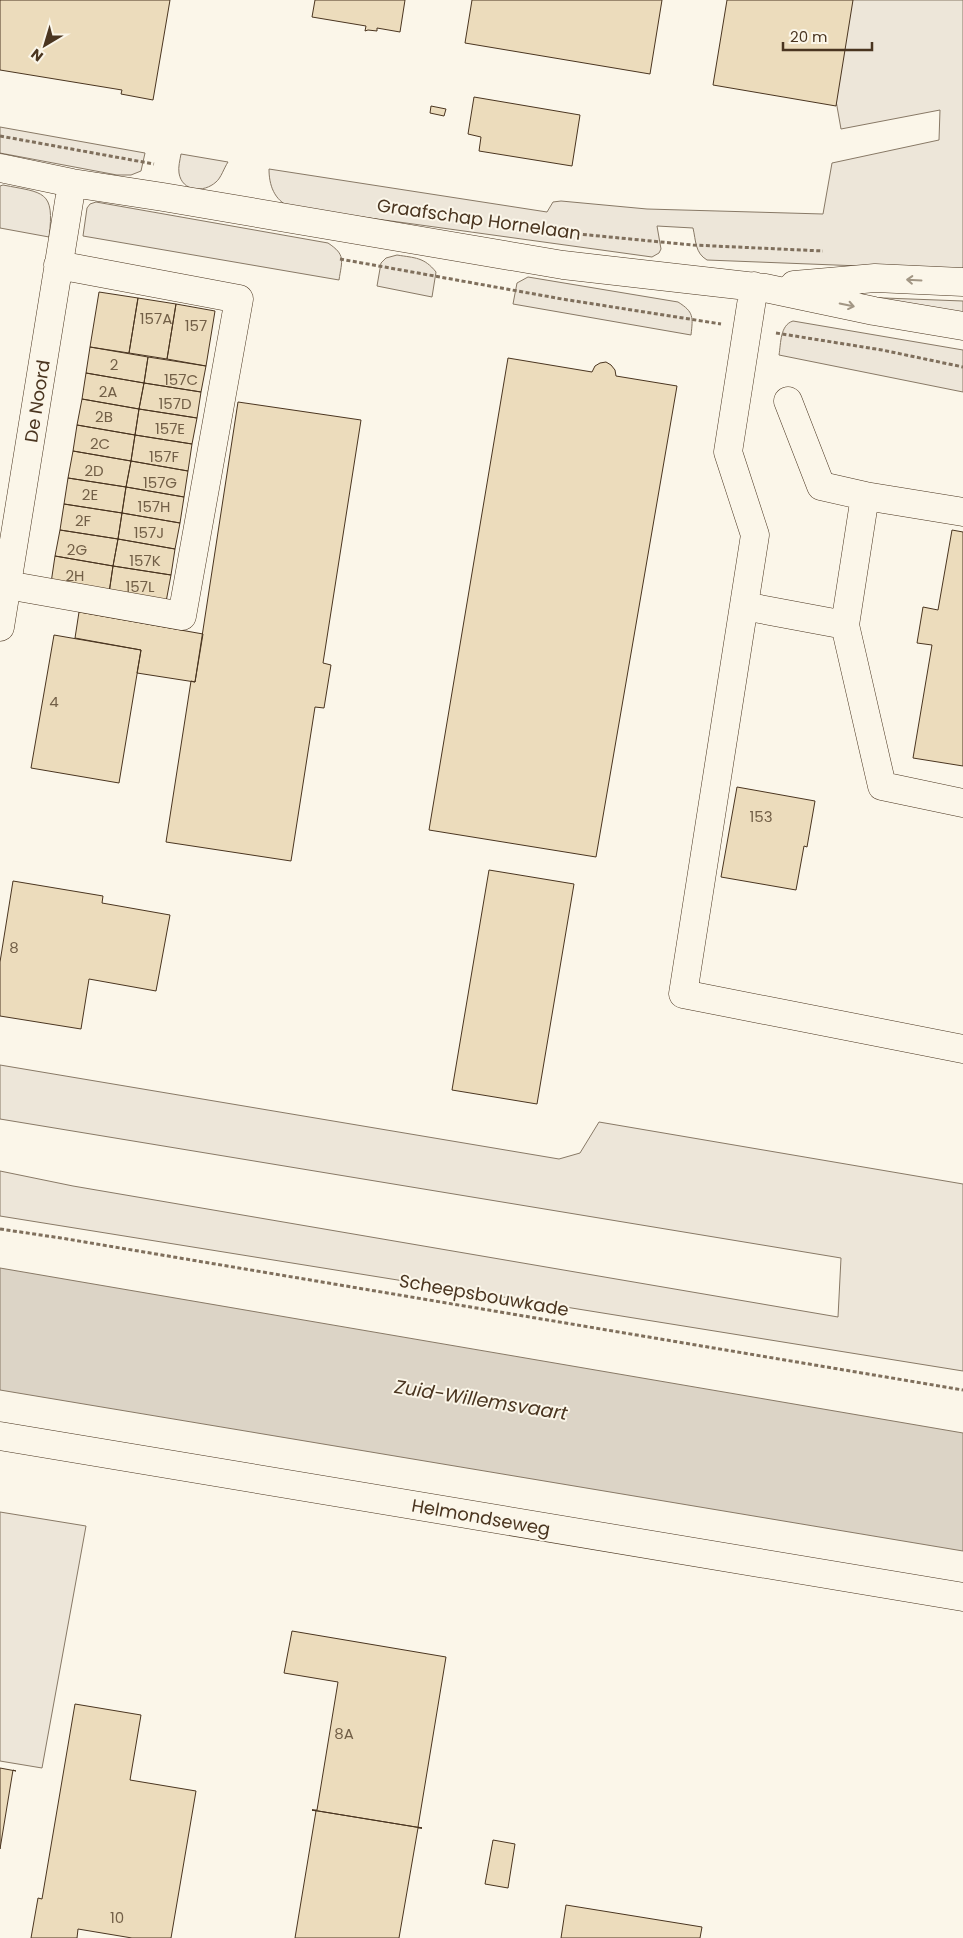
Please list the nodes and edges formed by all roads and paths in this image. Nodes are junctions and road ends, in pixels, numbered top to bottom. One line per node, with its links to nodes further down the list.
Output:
1 (0, 136): 2 (path)
2 (160, 165)
3 (0, 168): 4 (street, Graafschap Hornelaan)
4 (72, 183): 7 (street, De Noord); 9 (street, Graafschap Hornelaan)
5 (549, 232): 6 (path, Graafschap Hornelaan)
6 (832, 251)
7 (58, 265): 14 (street, De Noord); 14 (street)
8 (963, 282): 9 (street, Graafschap Hornelaan, one-way to 9)
9 (759, 287): 10 (street, Graafschap Hornelaan, one-way to 10); 15 (street)
10 (963, 326)
11 (788, 401): 12 (street)
12 (865, 496): 13 (street); 17 (street)
13 (963, 512)
14 (7, 585): 16 (street, De Noord)
15 (744, 606): 17 (street); 19 (street)
16 (0, 622)
17 (845, 625): 18 (street)
18 (963, 803)
19 (963, 1049)
20 (0, 1230): 21 (path, Scheepsbouwkade)
21 (963, 1390)
22 (0, 1436): 23 (street, Helmondseweg)
23 (963, 1597)

